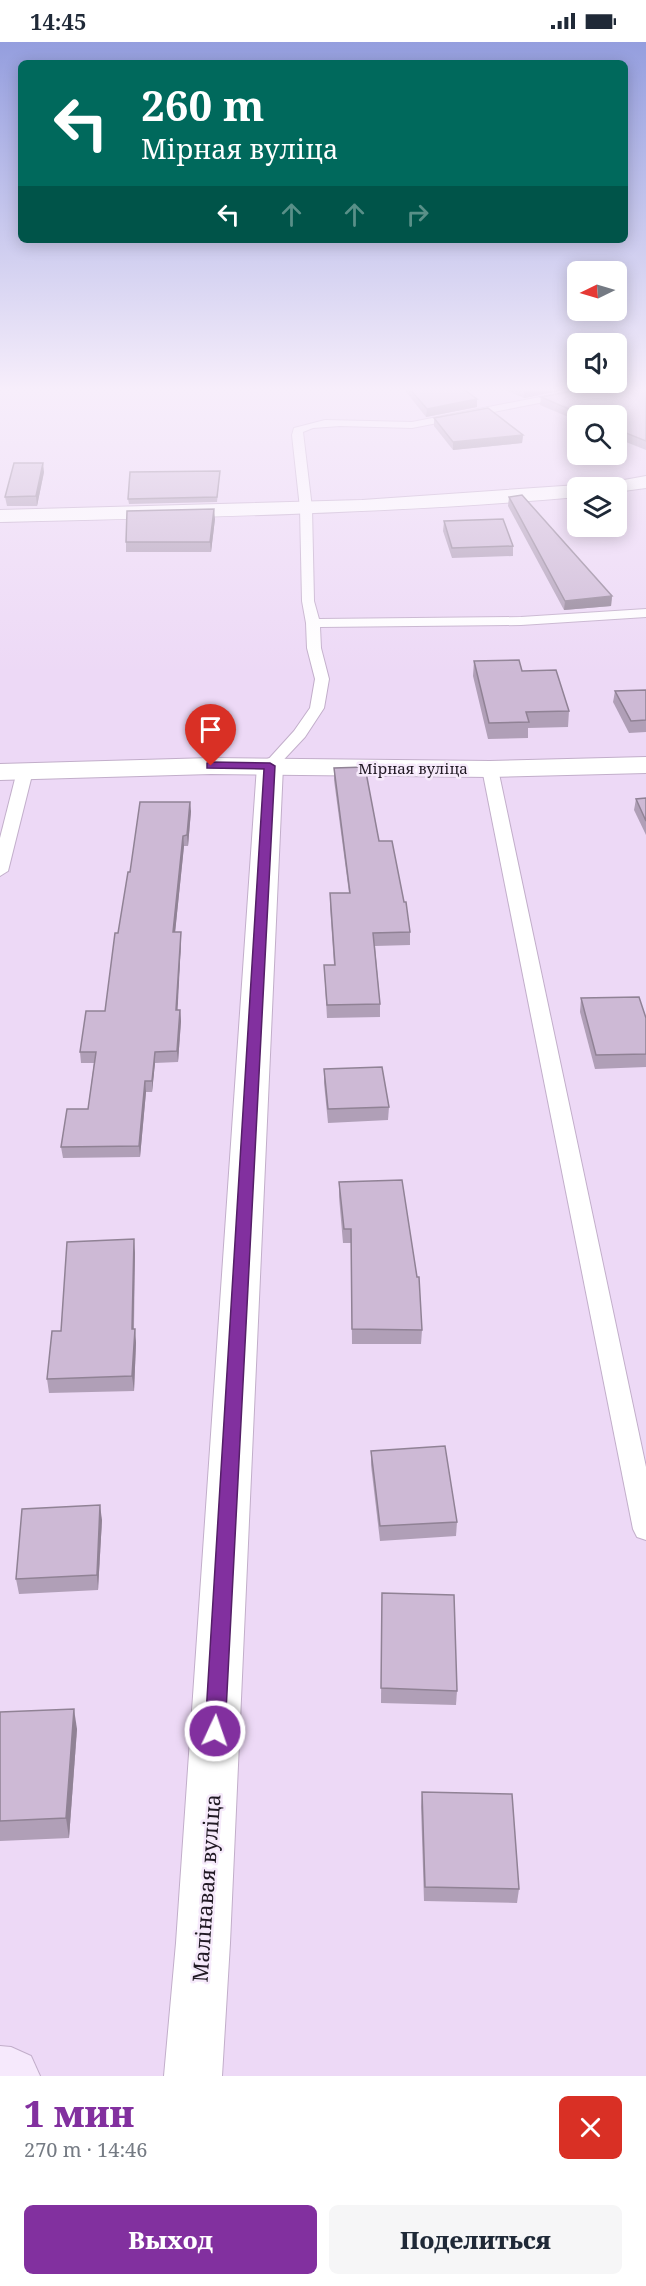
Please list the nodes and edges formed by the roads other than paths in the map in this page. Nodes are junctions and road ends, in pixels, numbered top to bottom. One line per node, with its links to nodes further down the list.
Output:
1 (303, 483): 3 (lane)
2 (567, 492): 3 (street)
3 (306, 508): 4 (street); 6 (lane)
4 (0, 516)
5 (646, 613): 6 (lane)
6 (313, 623): 8 (lane)
7 (646, 765): 9 (street, Мірная вуліца)
8 (270, 766): 9 (street, Мірная вуліца); 10 (street, Мірная вуліца); 15 (street, Малінавая вуліца)
9 (490, 769): 12 (lane)
10 (13, 771): 11 (lane)
11 (0, 871)
12 (646, 1529)
13 (0, 2075): 14 (main road)
14 (11, 2076)
15 (193, 2076)

